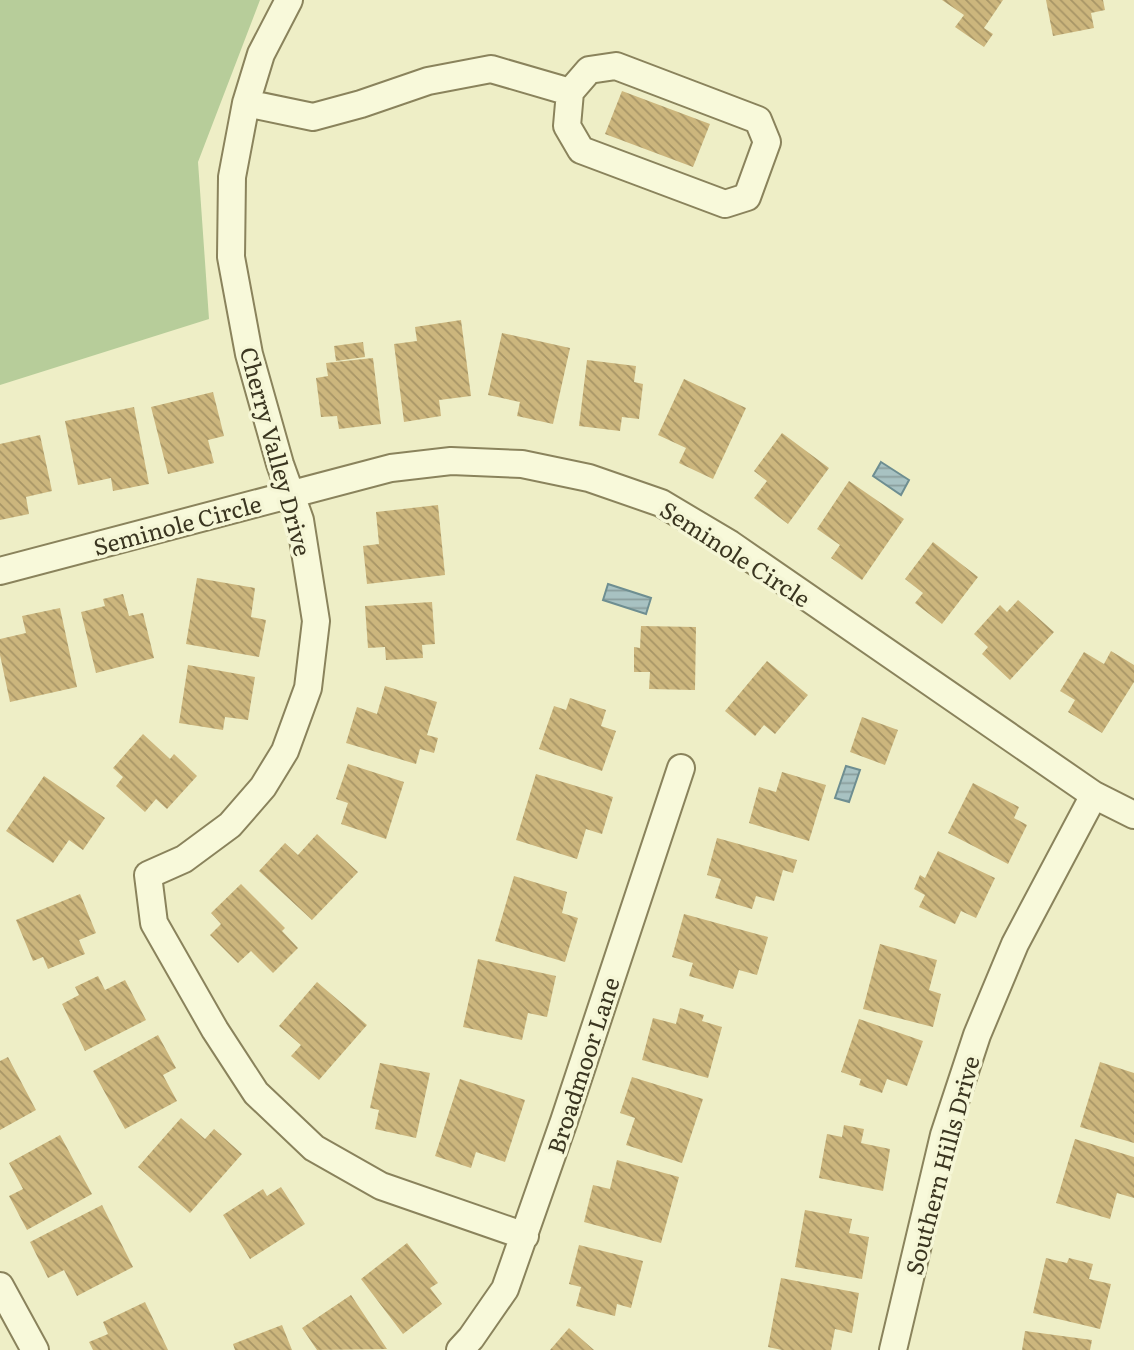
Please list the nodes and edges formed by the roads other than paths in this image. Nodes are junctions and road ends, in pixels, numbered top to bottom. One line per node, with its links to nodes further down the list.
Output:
1 (289, 0): 3 (street, Cherry Valley Drive)
2 (569, 92): 2 (street); 3 (street)
3 (246, 103): 4 (street, Cherry Valley Drive)
4 (290, 495): 5 (street, Seminole Circle); 7 (street, Seminole Circle); 9 (street, Cherry Valley Drive)
5 (0, 571)
6 (681, 768): 9 (street, Broadmoor Lane)
7 (1094, 796): 8 (street, Seminole Circle); 13 (street, Southern Hills Drive)
8 (1134, 815)
9 (525, 1236): 12 (street, Broadmoor Lane)
10 (0, 1286): 11 (street)
11 (35, 1350)
12 (460, 1350)
13 (893, 1350)

